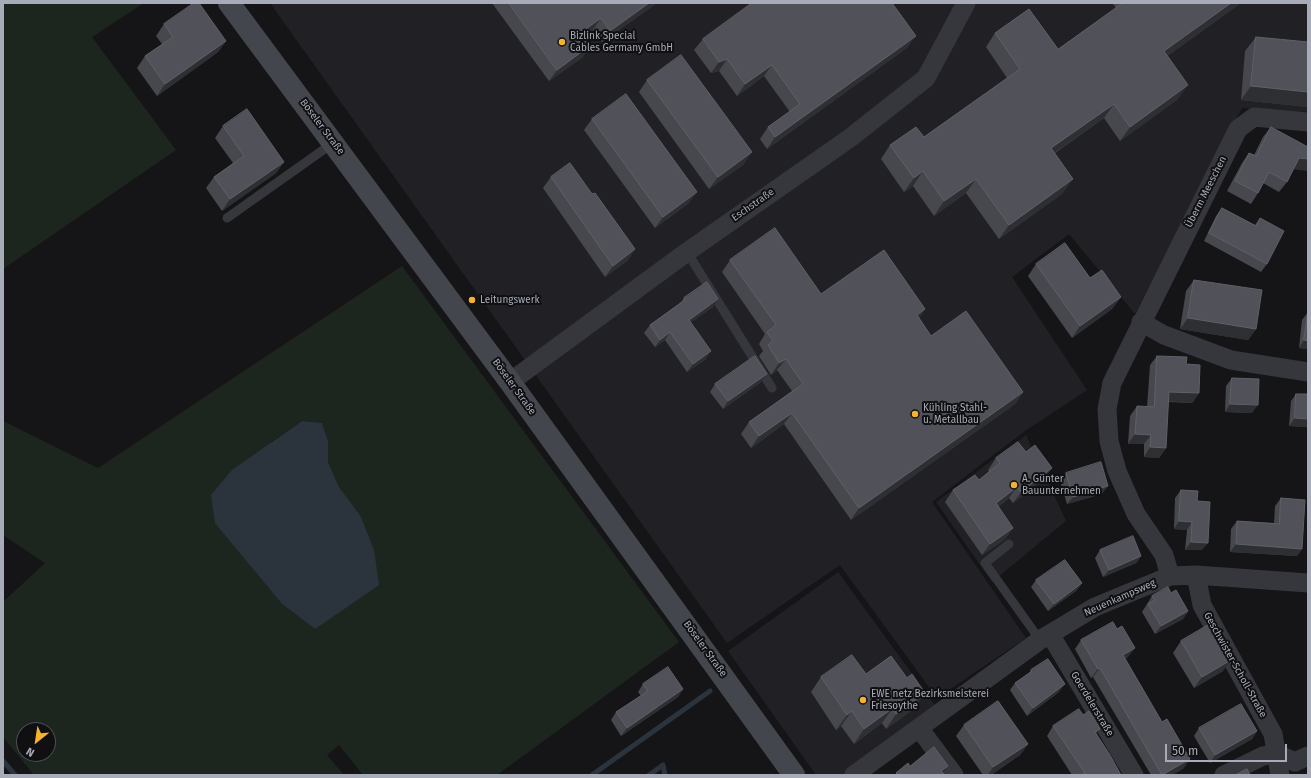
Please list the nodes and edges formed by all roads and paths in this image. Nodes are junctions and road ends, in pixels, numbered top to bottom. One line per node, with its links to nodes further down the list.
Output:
1 (230, 3): 4 (main road, Böseler Straße)
2 (966, 3): 6 (street, Eschstraße)
3 (1308, 122): 7 (street, Überm Meeschen)
4 (333, 143): 5 (lane); 9 (main road, Böseler Straße)
5 (227, 218)
6 (687, 252): 9 (street, Eschstraße); 10 (lane)
7 (1141, 322): 8 (street); 13 (street, Überm Meeschen)
8 (1308, 372)
9 (510, 382): 19 (main road, Böseler Straße)
10 (772, 388)
11 (1009, 544): 15 (lane)
12 (1196, 575): 13 (street, Neuenkampsweg); 14 (street, Neuenkampsweg); 17 (street, Geschwister-Scholl-Straße)
13 (1170, 576): 15 (street, Neuenkampsweg)
14 (1308, 583)
15 (1045, 637): 16 (street, Neuenkampsweg); 22 (street, Goerdelerstraße)
16 (919, 728): 20 (street, Neuenkampsweg); 21 (street)
17 (1277, 754): 18 (street); 23 (street); 24 (street, Geschwister-Scholl-Straße)
18 (1308, 756)
19 (794, 775)
20 (854, 775)
21 (954, 775)
22 (1134, 775)
23 (1224, 775)
24 (1280, 775)

